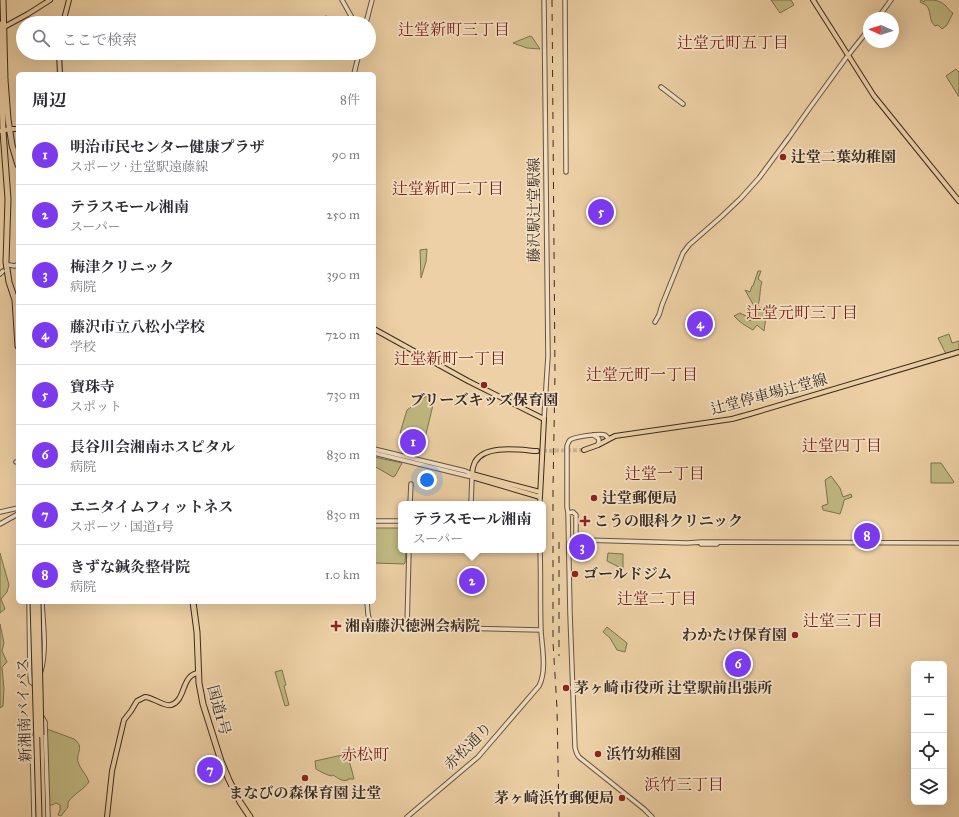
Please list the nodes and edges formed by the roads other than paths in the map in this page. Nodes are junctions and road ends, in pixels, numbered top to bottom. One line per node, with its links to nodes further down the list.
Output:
1 (3, 0): 27 (highway)
2 (50, 0): 11 (main road)
3 (69, 0): 12 (main road)
4 (342, 0): 13 (street)
5 (372, 0): 14 (street)
6 (544, 0): 40 (street, 藤沢駅辻堂駅線)
7 (565, 0): 30 (street)
8 (814, 0): 19 (main road)
9 (891, 0): 10 (street)
10 (882, 12)
11 (24, 16)
12 (65, 16)
13 (351, 16)
14 (368, 16)
15 (16, 21): 17 (main road)
16 (0, 24): 26 (highway)
17 (6, 26)
18 (863, 36): 19 (street)
19 (848, 55): 31 (main road); 37 (street)
20 (59, 60): 22 (main road)
21 (357, 60): 23 (street)
22 (60, 72)
23 (354, 72)
24 (661, 87): 25 (street)
25 (682, 104)
26 (2, 129): 27 (main road); 36 (highway)
27 (10, 129): 28 (main road); 29 (highway)
28 (16, 129)
29 (16, 159)
30 (566, 172)
31 (959, 201)
32 (9, 265): 33 (street)
33 (16, 265)
34 (3, 271): 35 (street)
35 (0, 274)
36 (16, 309)
37 (655, 322)
38 (376, 330): 40 (main road)
39 (959, 352): 42 (main road, 辻堂停車場辻堂線)
40 (544, 420): 50 (main road, 藤沢駅辻堂駅線)
41 (593, 435): 42 (street); 43 (street); 57 (street)
42 (609, 439): 43 (main road, 辻堂停車場辻堂線)
43 (598, 445): 45 (main road, 辻堂停車場辻堂線)
44 (376, 449): 48 (street)
45 (584, 450)
46 (537, 451): 48 (main road)
47 (376, 453): 48 (street)
48 (472, 475): 50 (main road); 51 (main road); 53 (street)
49 (411, 484): 52 (street)
50 (540, 492): 51 (main road, 藤沢駅辻堂駅線)
51 (540, 497): 54 (street)
52 (410, 501)
53 (471, 501)
54 (540, 501)
55 (16, 508): 56 (street)
56 (0, 512)
57 (568, 513): 62 (street); 65 (street)
58 (16, 515): 61 (street)
59 (376, 521): 60 (street)
60 (398, 521)
61 (0, 524)
62 (576, 533): 63 (street); 66 (street)
63 (584, 540): 64 (street); 66 (street)
64 (959, 543)
65 (569, 544): 66 (street); 69 (street)
66 (576, 544): 69 (street)
67 (409, 553): 76 (street)
68 (540, 553): 77 (street)
69 (569, 553): 88 (street)
70 (29, 604): 79 (street)
71 (33, 604): 82 (highway, 新湘南バイパス, bridge)
72 (38, 604): 83 (highway, 新湘南バイパス, bridge)
73 (42, 604): 80 (street)
74 (193, 604): 78 (highway, 国道1号)
75 (367, 604): 76 (street)
76 (406, 627): 77 (street)
77 (541, 630): 87 (street, 赤松通り)
78 (198, 672): 85 (main road); 86 (highway, 国道1号)
79 (38, 730): 80 (street); 81 (street)
80 (45, 731): 84 (street)
81 (34, 817)
82 (39, 817)
83 (43, 817)
84 (48, 817)
85 (107, 817)
86 (250, 817)
87 (407, 817)
88 (652, 817)

